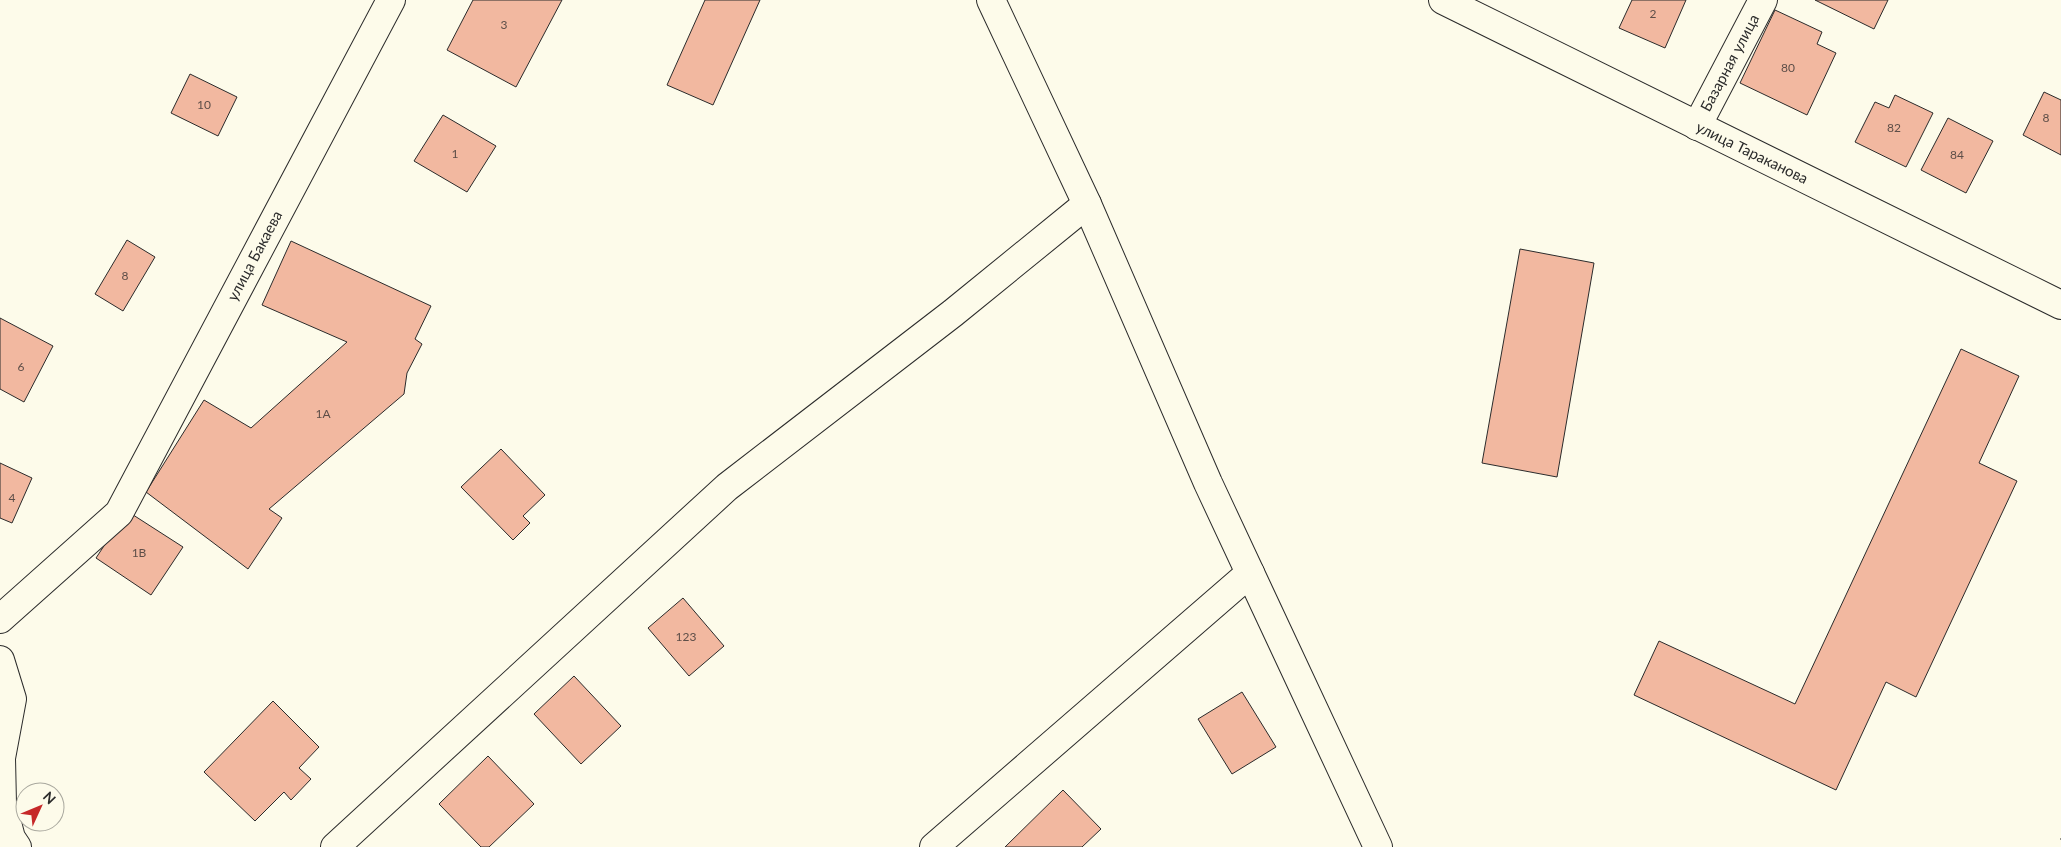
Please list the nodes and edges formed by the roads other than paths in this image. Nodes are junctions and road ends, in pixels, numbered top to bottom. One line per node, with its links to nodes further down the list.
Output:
1 (391, 0): 9 (street, улица Бакаева)
2 (991, 0): 6 (street)
3 (1443, 0): 5 (street, улица Тараканова)
4 (1763, 0): 5 (street, Базарная улица)
5 (1697, 126): 7 (street, улица Тараканова)
6 (1087, 204): 8 (street); 12 (street)
7 (2061, 305)
8 (1250, 573): 13 (street); 14 (street)
9 (0, 619)
10 (0, 660): 11 (street)
11 (17, 847)
12 (335, 847)
13 (934, 847)
14 (1378, 847)

